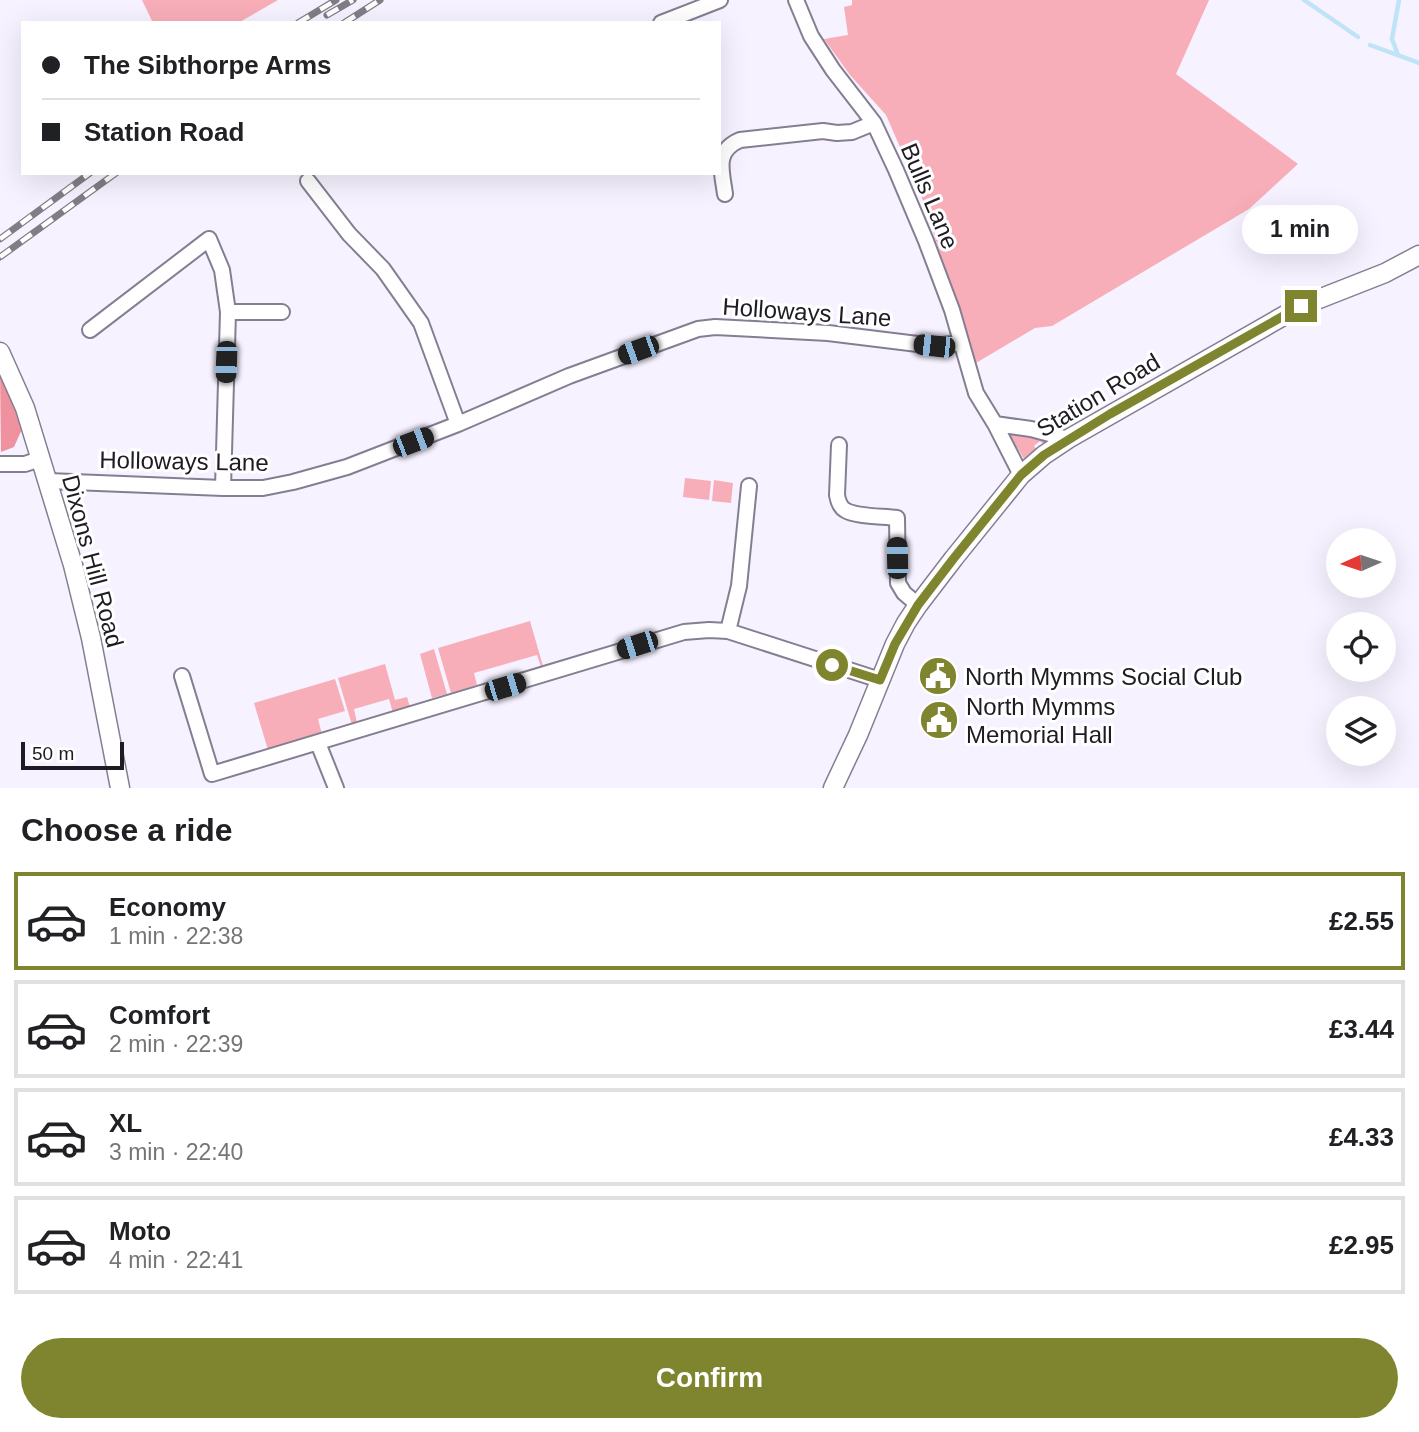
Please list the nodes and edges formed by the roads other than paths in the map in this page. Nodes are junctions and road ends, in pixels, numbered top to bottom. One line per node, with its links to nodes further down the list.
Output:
1 (720, 0): 3 (street)
2 (796, 0): 4 (street, Bulls Lane)
3 (666, 21)
4 (874, 123): 6 (street); 11 (street, Bulls Lane)
5 (309, 181): 13 (street)
6 (725, 194)
7 (1419, 256): 15 (street, Station Road)
8 (228, 312): 9 (street); 10 (street); 22 (street)
9 (282, 312)
10 (90, 330)
11 (961, 343): 13 (street, Holloways Lane); 14 (street, Bulls Lane)
12 (0, 352): 17 (street, Dixons Hill Road)
13 (458, 424): 22 (street, Holloways Lane)
14 (995, 424): 15 (street); 19 (street, Bulls Lane)
15 (1068, 439): 19 (street, Station Road)
16 (839, 445): 23 (street)
17 (40, 458): 18 (street); 20 (street, Dixons Hill Road)
18 (0, 464)
19 (1021, 475): 23 (street, Station Road)
20 (48, 481): 22 (street, Holloways Lane); 28 (street, Dixons Hill Road)
21 (750, 486): 24 (street)
22 (223, 488)
23 (918, 605): 26 (street, Station Road)
24 (729, 631): 26 (street); 27 (street)
25 (182, 676): 27 (street)
26 (880, 680): 30 (street, Station Road)
27 (318, 743): 29 (street)
28 (120, 788)
29 (336, 788)
30 (833, 788)

